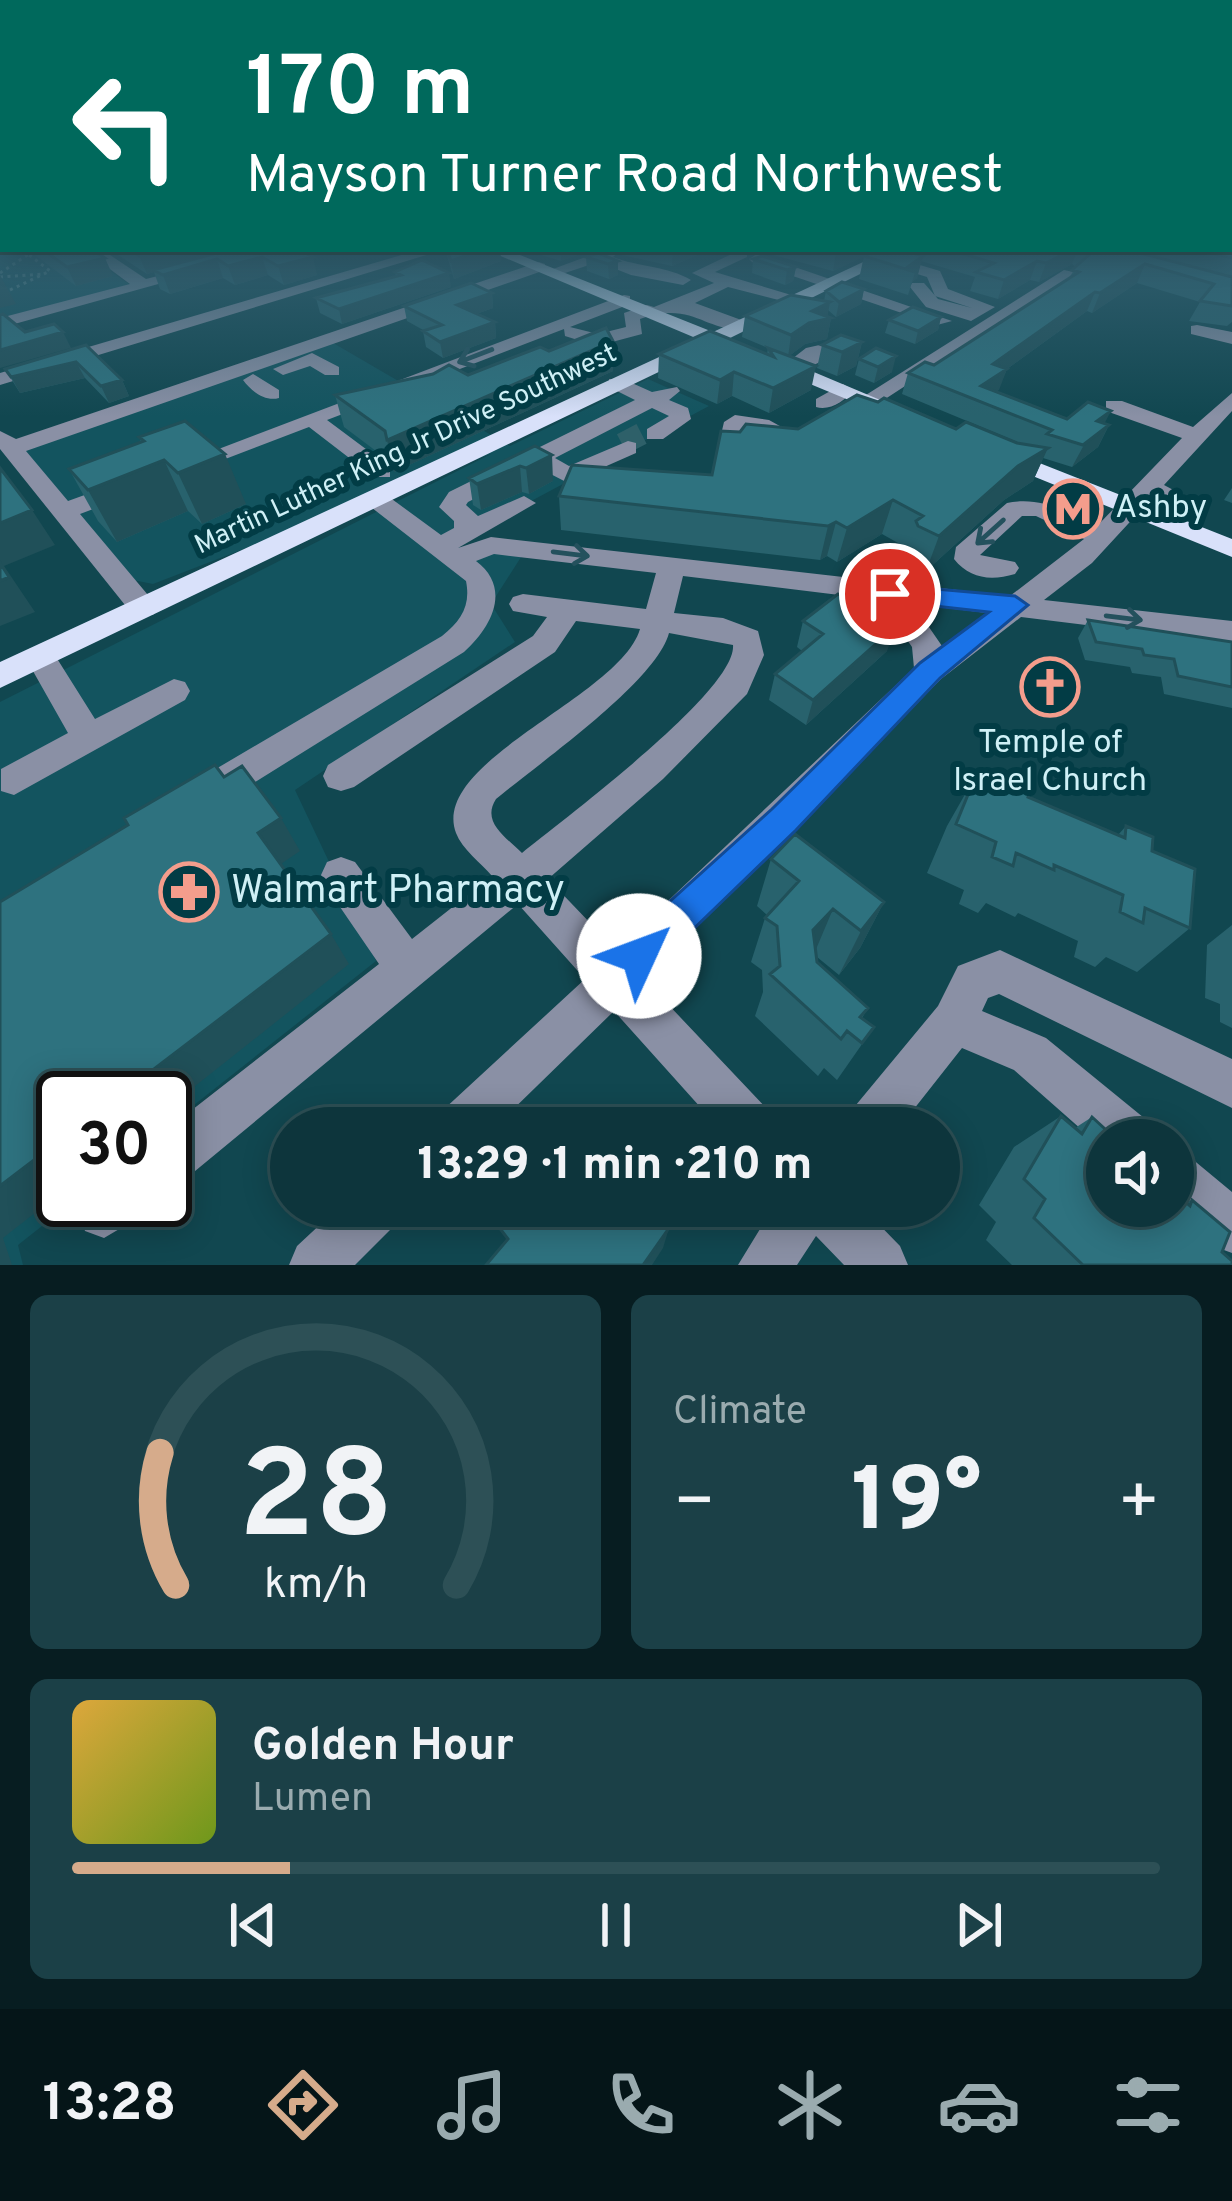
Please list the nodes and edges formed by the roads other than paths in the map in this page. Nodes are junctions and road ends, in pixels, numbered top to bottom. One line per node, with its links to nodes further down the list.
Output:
1 (90, 299): 15 (street)
2 (269, 299): 24 (street)
3 (453, 299): 38 (street)
4 (614, 299): 12 (main road)
5 (686, 299): 11 (street)
6 (770, 299): 10 (street)
7 (778, 299): 10 (main road)
8 (880, 299): 16 (street)
9 (1029, 299): 30 (street)
10 (769, 302): 13 (street); 14 (street); 21 (main road)
11 (679, 303): 12 (street); 14 (street)
12 (635, 308): 17 (street); 17 (street); 20 (main road)
13 (812, 311)
14 (711, 322): 20 (main road, Martin Luther King Jr Drive Southwest); 21 (main road)
15 (0, 323)
16 (960, 327)
17 (561, 329): 33 (street, one-way to 33)
18 (1197, 329): 19 (street)
19 (1232, 338)
20 (676, 340): 25 (main road, Martin Luther King Jr Drive Southwest)
21 (741, 342): 23 (main road)
22 (833, 348): 23 (street)
23 (789, 369): 32 (main road)
24 (0, 379)
25 (616, 383): 28 (street); 45 (main road, Martin Luther King Jr Drive Southwest)
26 (298, 384): 27 (street)
27 (272, 394)
28 (660, 399): 36 (street); 42 (street)
29 (1232, 399): 35 (street)
30 (868, 400): 32 (main road); 32 (street); 34 (main road)
31 (1114, 406): 35 (street)
32 (824, 409): 41 (street)
33 (327, 416): 43 (street); 45 (street)
34 (909, 417)
35 (1214, 426): 46 (street)
36 (652, 432)
37 (181, 433): 43 (street)
38 (4, 440): 49 (street)
39 (625, 446): 42 (street)
40 (991, 451): 46 (main road)
41 (728, 456)
42 (541, 459): 52 (street)
43 (158, 476): 44 (street); 49 (street)
44 (103, 485)
45 (379, 485): 52 (street); 58 (main road, Martin Luther King Jr Drive Southwest)
46 (1140, 498): 47 (street); 51 (street); 53 (main road)
47 (1182, 500)
48 (524, 503): 52 (street)
49 (68, 515): 50 (street); 58 (street)
50 (43, 529)
51 (1102, 537): 55 (street); 55 (street, one-way to 55)
52 (455, 546): 54 (street, one-way to 54); 69 (street)
53 (1232, 549)
54 (672, 566): 56 (street); 60 (street)
55 (1010, 586): 56 (street); 61 (street, one-way to 61); 63 (street)
56 (890, 594): 63 (street)
57 (523, 604): 59 (street)
58 (143, 608): 62 (main road, Martin Luther King Jr Drive Southwest)
59 (568, 610): 60 (street); 67 (street)
60 (658, 620): 71 (street); 71 (street)
61 (1232, 632)
62 (31, 656): 64 (main road, Martin Luther King Jr Drive Southwest); 66 (street)
63 (930, 670): 73 (street)
64 (0, 676)
65 (174, 691): 66 (street)
66 (88, 737): 68 (street)
67 (341, 776)
68 (14, 780)
69 (181, 808)
70 (341, 875): 72 (street)
71 (520, 878): 72 (street); 73 (street)
72 (407, 968): 80 (street)
73 (614, 979): 76 (street); 77 (street)
74 (954, 1022): 75 (street); 78 (street); 79 (street)
75 (1232, 1084)
76 (481, 1107)
77 (733, 1107)
78 (885, 1107)
79 (1106, 1119)
80 (192, 1141)
81 (1194, 1194): 85 (street)
82 (356, 1227): 86 (street)
83 (790, 1227): 87 (street)
84 (844, 1227): 88 (street)
85 (1232, 1227)
86 (316, 1265)
87 (764, 1265)
88 (880, 1265)

